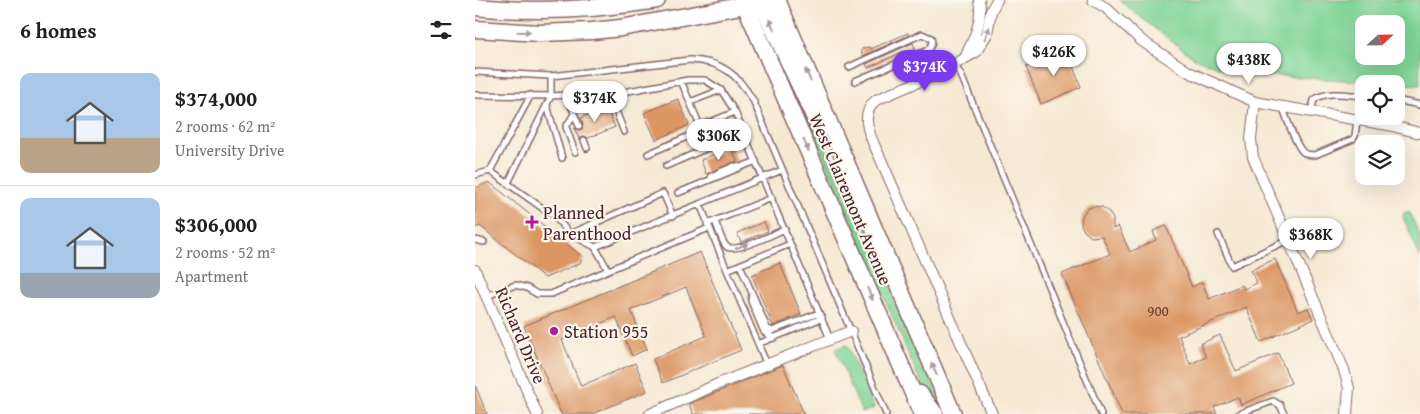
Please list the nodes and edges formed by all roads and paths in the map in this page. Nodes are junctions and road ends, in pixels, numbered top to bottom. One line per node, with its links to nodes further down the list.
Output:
1 (654, 0): 6 (main road)
2 (979, 0): 10 (street)
3 (997, 0): 10 (street, one-way to 3)
4 (1093, 0): 25 (street)
5 (760, 1): 7 (main road); 8 (main road, West Clairemont Avenue); 85 (main road, West Clairemont Avenue, one-way to 5)
6 (475, 6)
7 (642, 24): 8 (main road); 9 (main road, one-way to 7)
8 (754, 24): 79 (main road, West Clairemont Avenue, one-way to 79)
9 (475, 29)
10 (965, 58): 11 (street)
11 (955, 65): 86 (street); 87 (lane)
12 (849, 67): 15 (lane)
13 (475, 72): 14 (lane)
14 (551, 76): 23 (lane); 48 (lane)
15 (855, 81)
16 (681, 82): 17 (lane); 18 (lane); 24 (lane)
17 (721, 90): 24 (lane); 30 (lane)
18 (609, 93): 21 (lane); 38 (lane)
19 (475, 95): 20 (lane)
20 (531, 95): 23 (lane); 49 (lane)
21 (567, 95): 23 (lane); 32 (lane)
22 (1355, 95): 31 (lane)
23 (551, 96): 27 (lane)
24 (690, 102): 37 (lane)
25 (1255, 102): 29 (street); 63 (street)
26 (1405, 102): 28 (lane)
27 (547, 104): 45 (lane); 52 (lane)
28 (1420, 105)
29 (1283, 107): 31 (street); 34 (lane)
30 (735, 112): 37 (lane); 39 (lane)
31 (1311, 112): 33 (street)
32 (574, 114): 36 (lane); 43 (lane)
33 (1355, 120)
34 (1356, 125)
35 (1381, 125): 40 (street)
36 (579, 126)
37 (700, 126): 44 (lane)
38 (624, 132)
39 (744, 132): 46 (lane); 47 (lane)
40 (1420, 133)
41 (584, 140): 42 (lane)
42 (587, 148)
43 (575, 152)
44 (648, 154)
45 (562, 158)
46 (756, 161): 51 (lane); 53 (lane)
47 (666, 166)
48 (782, 170): 51 (lane); 74 (lane)
49 (490, 171): 50 (lane); 52 (lane)
50 (475, 175)
51 (763, 178): 54 (lane); 55 (lane)
52 (508, 183): 60 (lane)
53 (678, 193)
54 (772, 198): 57 (lane); 59 (lane)
55 (700, 204): 56 (lane); 58 (lane)
56 (673, 216): 60 (lane); 66 (lane)
57 (715, 221): 58 (lane); 59 (lane, one-way to 59)
58 (708, 226): 69 (lane); 70 (lane)
59 (785, 229): 65 (lane)
60 (571, 234): 66 (lane)
61 (1218, 234): 63 (lane)
62 (475, 240): 64 (lane)
63 (1288, 240): 90 (street)
64 (484, 242)
65 (790, 244): 67 (lane); 73 (lane)
66 (595, 248): 69 (lane)
67 (741, 264): 70 (lane); 71 (lane)
68 (475, 270): 72 (street, Richard Drive)
69 (608, 270): 72 (lane)
70 (727, 270): 77 (lane)
71 (753, 294): 73 (lane); 75 (lane)
72 (487, 296): 80 (street, Richard Drive)
73 (821, 316): 75 (lane); 76 (lane)
74 (851, 331): 76 (street); 82 (lane)
75 (774, 338): 77 (lane)
76 (830, 339): 78 (street)
77 (758, 344): 78 (lane)
78 (767, 364): 81 (street)
79 (906, 376): 83 (main road, West Clairemont Avenue); 84 (main road)
80 (537, 414)
81 (650, 414)
82 (886, 414)
83 (922, 414)
84 (935, 414)
85 (953, 414)
86 (992, 414)
87 (1101, 414)
88 (1238, 414): 89 (lane)
89 (1284, 414)
90 (1347, 414)

